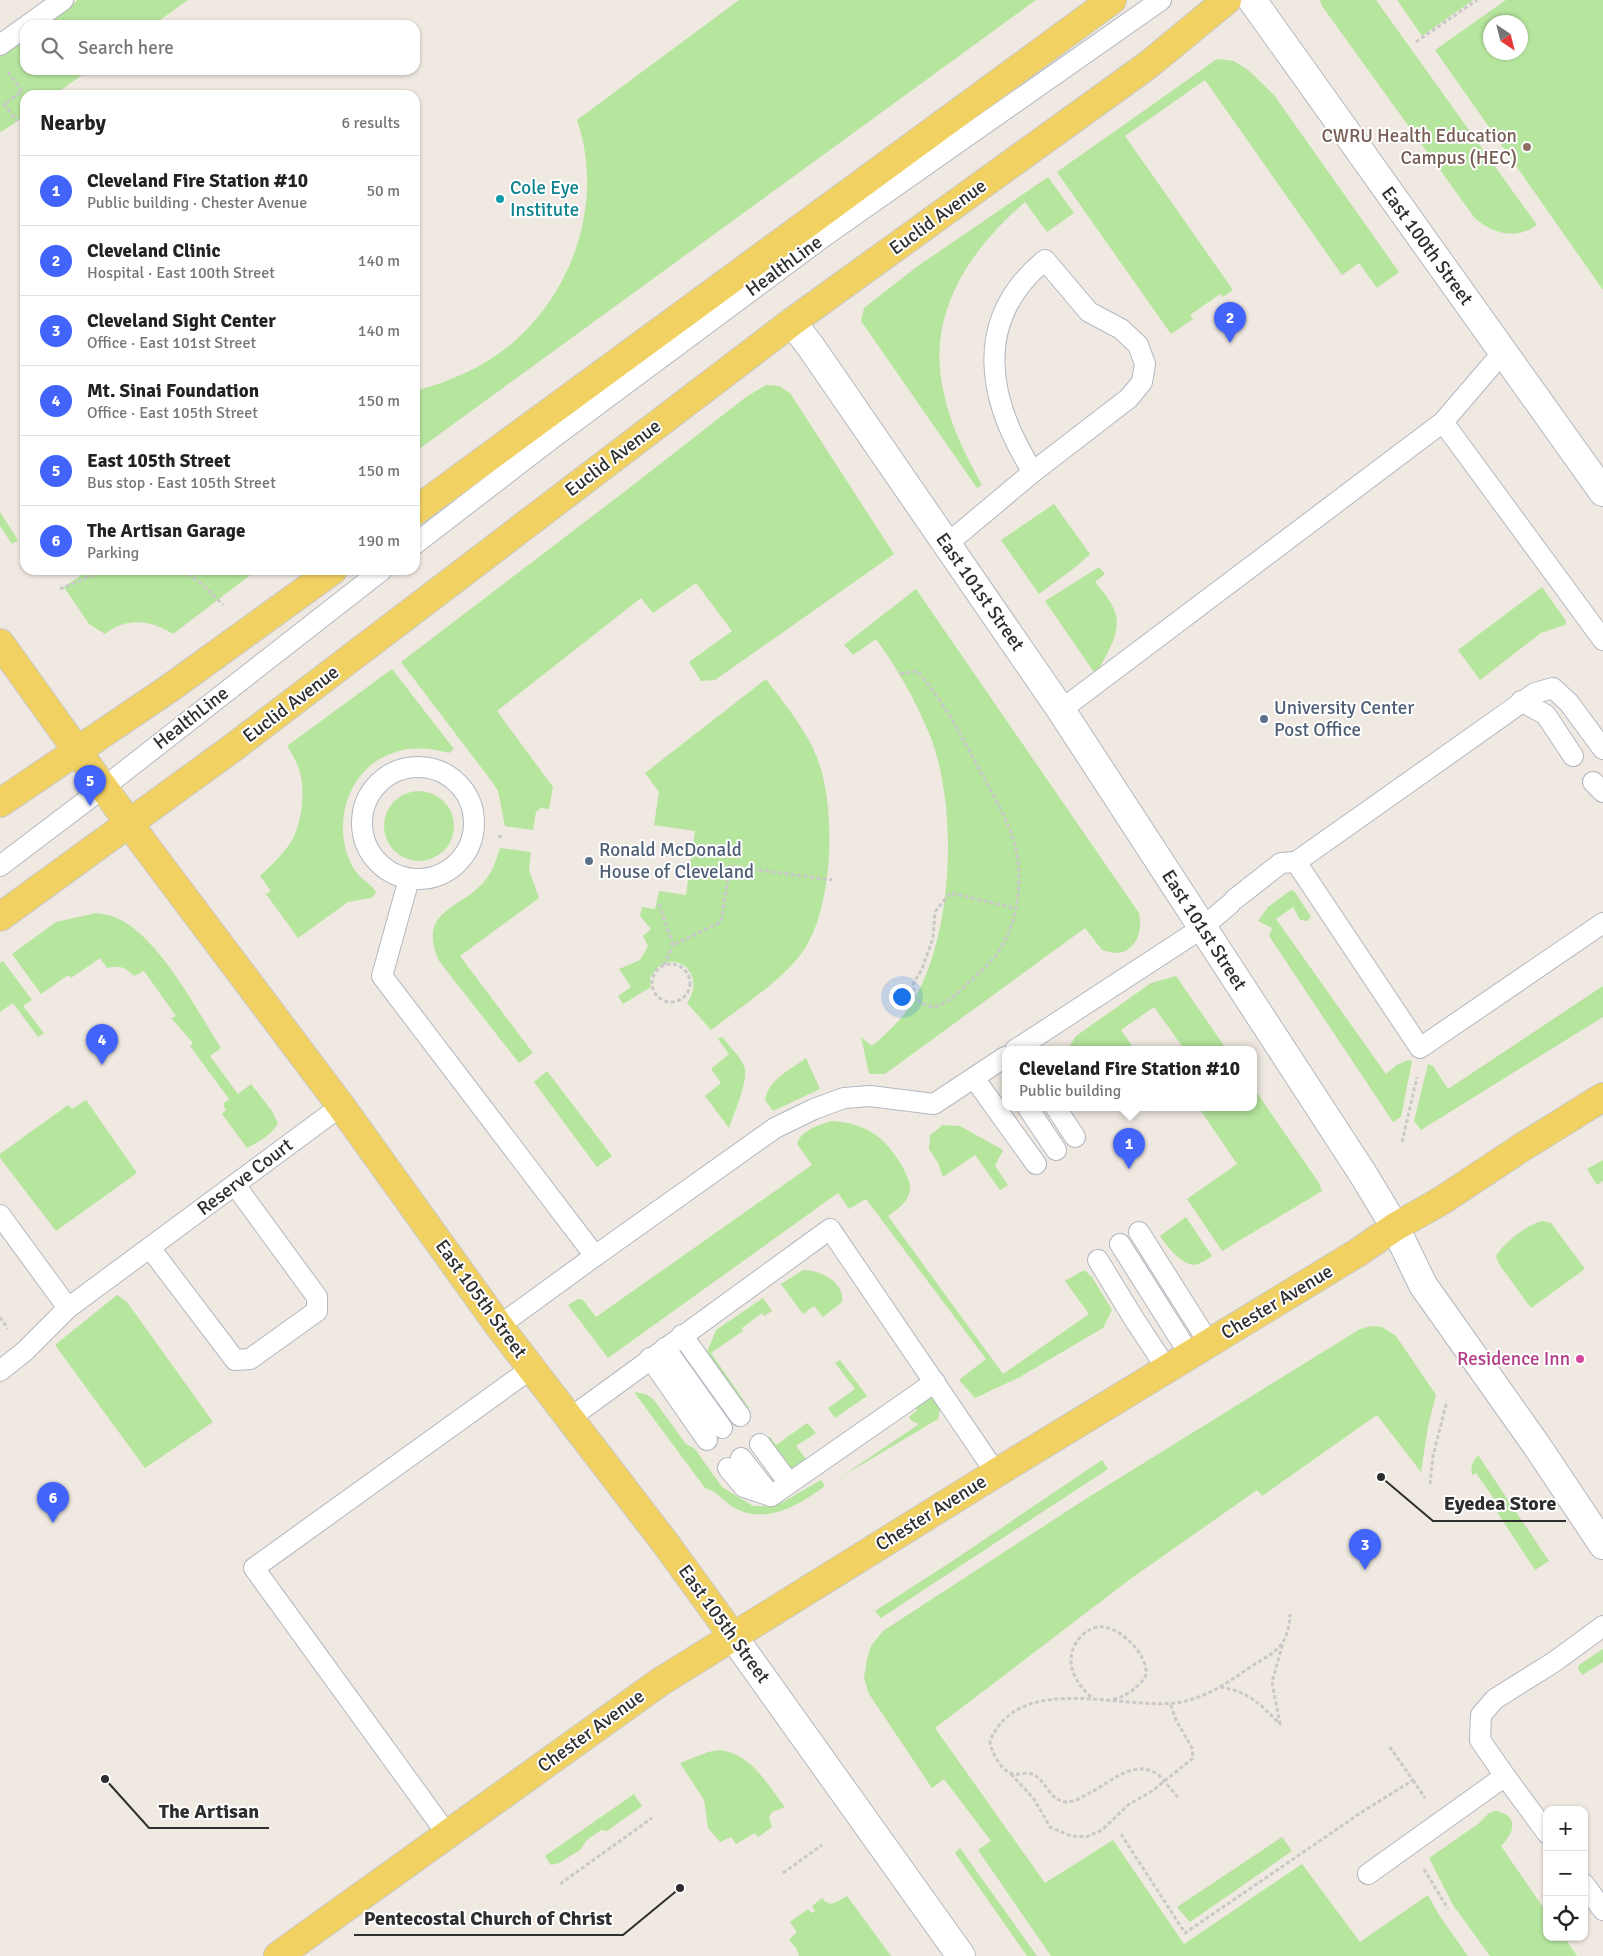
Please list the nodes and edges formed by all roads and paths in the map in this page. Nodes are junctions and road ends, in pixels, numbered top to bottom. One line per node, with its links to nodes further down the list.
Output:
1 (63, 0): 7 (lane)
2 (1112, 0): 20 (main road)
3 (1161, 0): 21 (lane, HealthLine)
4 (1226, 0): 15 (main road, Euclid Avenue)
5 (1252, 0): 16 (street, East 100th Street)
6 (1477, 0): 9 (path)
7 (35, 20)
8 (20, 31): 10 (lane)
9 (1416, 42)
10 (0, 45)
11 (7, 71): 12 (path)
12 (21, 90)
13 (20, 92): 14 (path)
14 (17, 121)
15 (792, 322): 22 (street, East 101st Street); 39 (main road, Euclid Avenue)
16 (1503, 352): 17 (lane); 19 (street, East 100th Street)
17 (1443, 422): 29 (lane); 33 (lane)
18 (1034, 472): 18 (lane); 22 (lane)
19 (1603, 492)
20 (420, 507)
21 (420, 540)
22 (947, 544): 33 (street, East 101st Street)
23 (93, 575): 27 (path)
24 (190, 575): 28 (path)
25 (326, 575): 35 (main road)
26 (376, 575): 37 (lane, HealthLine)
27 (60, 589)
28 (223, 605)
29 (1603, 640)
30 (0, 643): 35 (main road, East 105th Street)
31 (900, 674): 47 (path)
32 (1521, 701): 34 (lane); 36 (lane); 42 (lane)
33 (1062, 710): 50 (street, East 101st Street)
34 (1603, 749)
35 (76, 751): 37 (main road, East 105th Street); 38 (main road)
36 (1573, 756)
37 (103, 788): 39 (main road, East 105th Street); 43 (lane, HealthLine)
38 (0, 803)
39 (129, 823): 48 (main road, Euclid Avenue); 58 (main road, East 105th Street)
40 (498, 836): 41 (path)
41 (503, 837)
42 (1296, 862): 50 (lane); 53 (lane)
43 (0, 866)
44 (409, 879): 44 (lane); 71 (lane)
45 (832, 880): 51 (path)
46 (658, 904): 51 (path)
47 (1015, 908): 47 (path)
48 (0, 917)
49 (1603, 923): 53 (lane)
50 (1202, 928): 54 (lane); 67 (street, East 101st Street)
51 (673, 946): 52 (path)
52 (664, 965): 52 (path)
53 (1424, 1045): 62 (path)
54 (1026, 1046)
55 (1002, 1062): 56 (lane)
56 (974, 1078): 64 (lane); 71 (lane)
57 (1603, 1097): 67 (main road, Chester Avenue)
58 (341, 1106): 65 (lane, Reserve Court); 74 (main road, East 105th Street)
59 (1030, 1111): 63 (lane)
60 (1058, 1111): 61 (lane)
61 (1075, 1136)
62 (1402, 1142)
63 (1056, 1150)
64 (1036, 1164)
65 (235, 1185): 70 (lane, Reserve Court); 70 (lane)
66 (0, 1215): 73 (lane)
67 (1395, 1227): 76 (main road, Chester Avenue); 91 (street, East 101st Street)
68 (1139, 1232): 76 (lane)
69 (1120, 1244): 76 (lane)
70 (150, 1248): 73 (lane, Reserve Court)
71 (595, 1256): 74 (lane)
72 (1098, 1260): 79 (lane)
73 (68, 1308): 80 (lane, Reserve Court)
74 (499, 1326): 78 (main road, East 105th Street)
75 (682, 1335): 77 (lane); 81 (lane); 83 (lane)
76 (1200, 1349): 79 (main road, Chester Avenue)
77 (658, 1353): 84 (lane); 85 (lane)
78 (532, 1368): 84 (main road, East 105th Street); 109 (lane)
79 (1167, 1369): 88 (main road, Chester Avenue)
80 (0, 1371)
81 (935, 1382): 88 (lane); 89 (lane)
82 (1448, 1401): 90 (path)
83 (740, 1416)
84 (570, 1418): 94 (main road, East 105th Street)
85 (715, 1434)
86 (760, 1444): 89 (lane)
87 (735, 1463): 89 (lane)
88 (996, 1473): 94 (main road, Chester Avenue)
89 (788, 1483)
90 (1430, 1484)
91 (1603, 1545)
92 (1290, 1614): 95 (path)
93 (1603, 1626): 102 (lane)
94 (732, 1635): 109 (main road, Chester Avenue); 120 (street, East 105th Street)
95 (1284, 1643): 96 (path); 96 (path)
96 (1220, 1687): 99 (path)
97 (1091, 1697): 98 (path); 98 (path); 101 (path)
98 (1108, 1700): 99 (path)
99 (1170, 1703): 104 (path)
100 (1389, 1746): 103 (path)
101 (1011, 1774): 104 (path); 104 (path)
102 (1506, 1776): 108 (lane); 114 (lane)
103 (1413, 1780): 106 (path); 110 (path)
104 (1164, 1782): 105 (path)
105 (1178, 1797)
106 (1428, 1801)
107 (652, 1818): 115 (path)
108 (1543, 1827)
109 (447, 1834): 119 (main road, Chester Avenue)
110 (1121, 1834)
111 (822, 1845): 113 (path)
112 (1421, 1864): 117 (path)
113 (783, 1872)
114 (1368, 1874)
115 (560, 1884)
116 (1588, 1889): 118 (lane)
117 (1448, 1909)
118 (1603, 1910)
119 (278, 1956)
120 (961, 1956)

